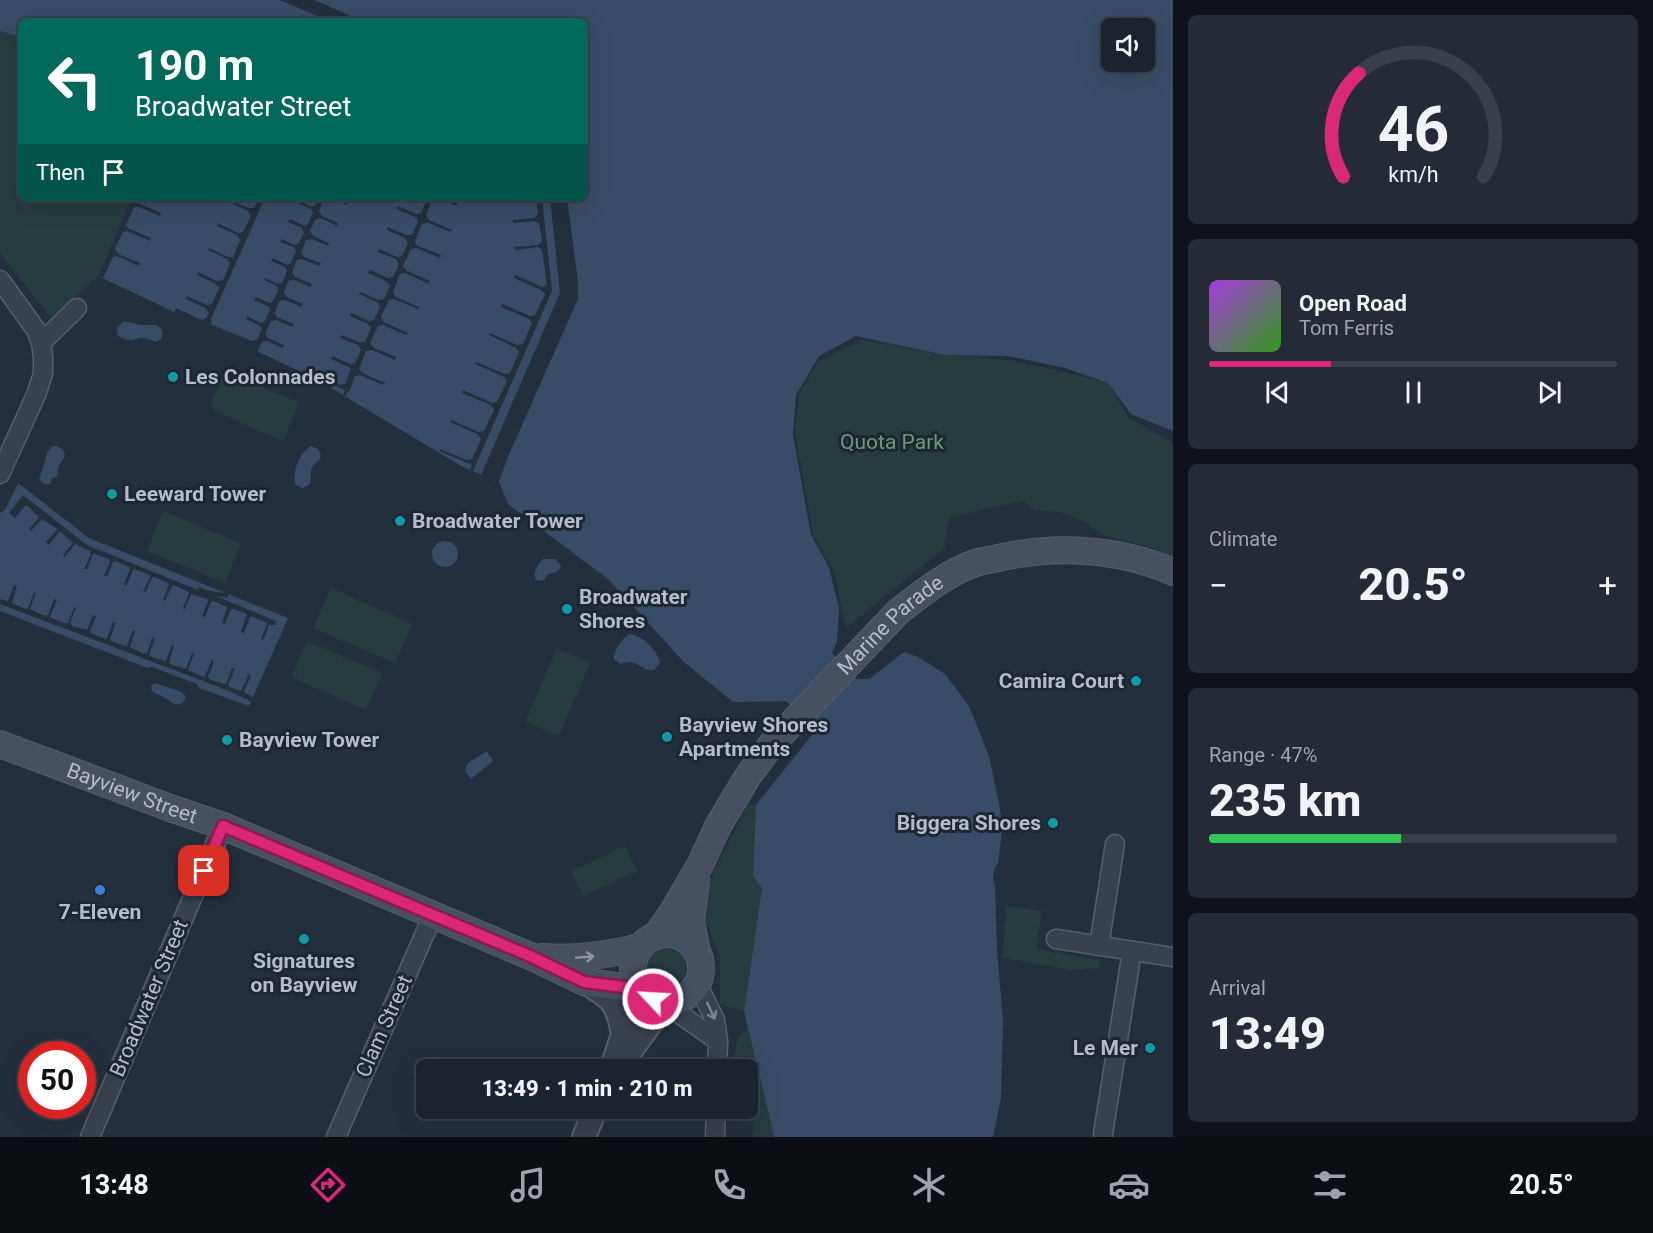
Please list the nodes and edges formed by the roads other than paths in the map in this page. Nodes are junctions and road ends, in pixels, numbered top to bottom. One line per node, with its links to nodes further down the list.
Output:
1 (0, 280): 3 (street)
2 (77, 309): 3 (street)
3 (41, 342): 4 (street)
4 (0, 474)
5 (1173, 572): 9 (main road, Marine Parade)
6 (0, 744): 7 (main road, Bayview Street)
7 (223, 826): 10 (main road, Bayview Street); 29 (street, Broadwater Street)
8 (1115, 844): 13 (street)
9 (700, 865): 12 (main road, Marine Parade); 15 (main road, Marine Parade)
10 (433, 915): 16 (main road, Bayview Street); 30 (street, Clam Street)
11 (1056, 939): 13 (street)
12 (648, 942): 15 (main road); 16 (main road, Bayview Street, one-way to 12); 20 (main road)
13 (1099, 946): 14 (street)
14 (1132, 951): 17 (street); 28 (street)
15 (697, 953): 19 (main road)
16 (530, 956): 18 (main road, Bayview Street)
17 (1173, 957)
18 (584, 982): 20 (main road, Bayview Street); 21 (street)
19 (697, 983): 20 (main road); 22 (street, one-way to 22)
20 (655, 997): 21 (street); 22 (street); 24 (street)
21 (623, 1034): 23 (street)
22 (718, 1041): 25 (street)
23 (615, 1059)
24 (624, 1059)
25 (717, 1059)
26 (591, 1119): 31 (street)
27 (716, 1119): 32 (street)
28 (1103, 1134)
29 (90, 1137)
30 (336, 1137)
31 (584, 1137)
32 (715, 1137)

